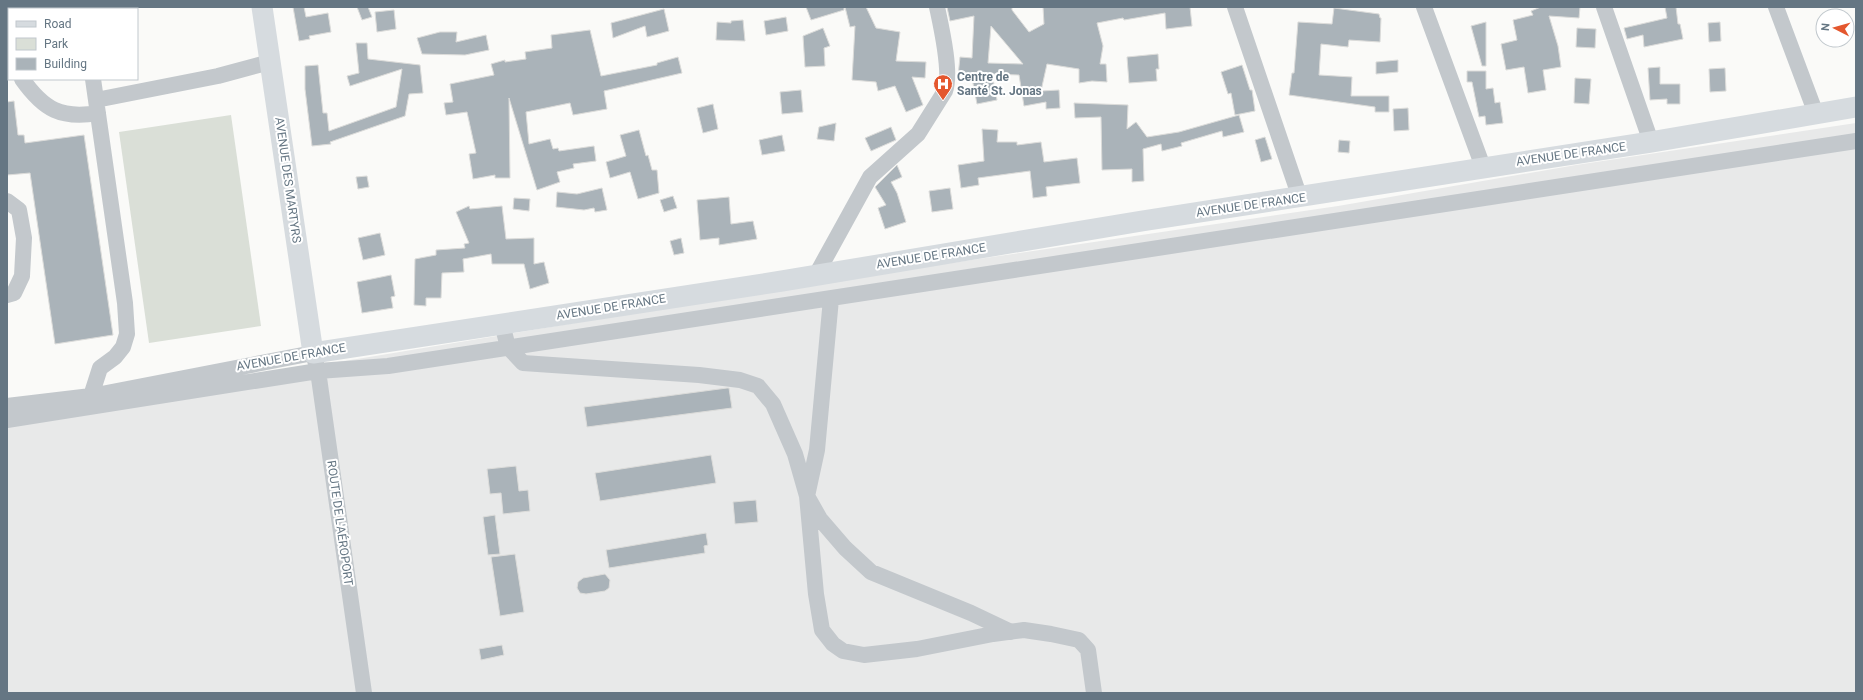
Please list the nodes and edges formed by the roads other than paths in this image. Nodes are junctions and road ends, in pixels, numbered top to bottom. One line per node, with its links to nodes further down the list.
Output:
1 (262, 7): 7 (main road, AVENUE DES MARTYRS)
2 (937, 7): 18 (street)
3 (1235, 7): 16 (street)
4 (1424, 7): 15 (street)
5 (1604, 7): 14 (street)
6 (1776, 7): 12 (street)
7 (270, 62): 10 (street); 23 (main road, AVENUE DES MARTYRS)
8 (23, 80): 10 (street)
9 (92, 80): 10 (street)
10 (97, 107): 24 (street)
11 (1856, 107): 12 (main road, AVENUE DE FRANCE)
12 (1816, 114): 14 (main road, AVENUE DE FRANCE)
13 (1856, 141): 20 (street)
14 (1651, 142): 15 (main road, AVENUE DE FRANCE)
15 (1483, 167): 16 (main road, AVENUE DE FRANCE)
16 (1300, 198): 18 (main road, AVENUE DE FRANCE)
17 (7, 201): 19 (street)
18 (816, 275): 21 (main road, AVENUE DE FRANCE)
19 (7, 295)
20 (831, 299): 22 (street); 27 (street)
21 (502, 324): 22 (street); 23 (main road, AVENUE DE FRANCE)
22 (508, 347): 23 (street); 27 (street)
23 (316, 362): 24 (street, AVENUE DE FRANCE); 26 (street); 29 (street, ROUTE DE L'AÉROPORT)
24 (91, 396): 25 (street, AVENUE DE FRANCE)
25 (7, 406)
26 (7, 420)
27 (806, 496): 28 (street); 28 (street)
28 (1011, 632): 30 (street)
29 (364, 693)
30 (1094, 693)

